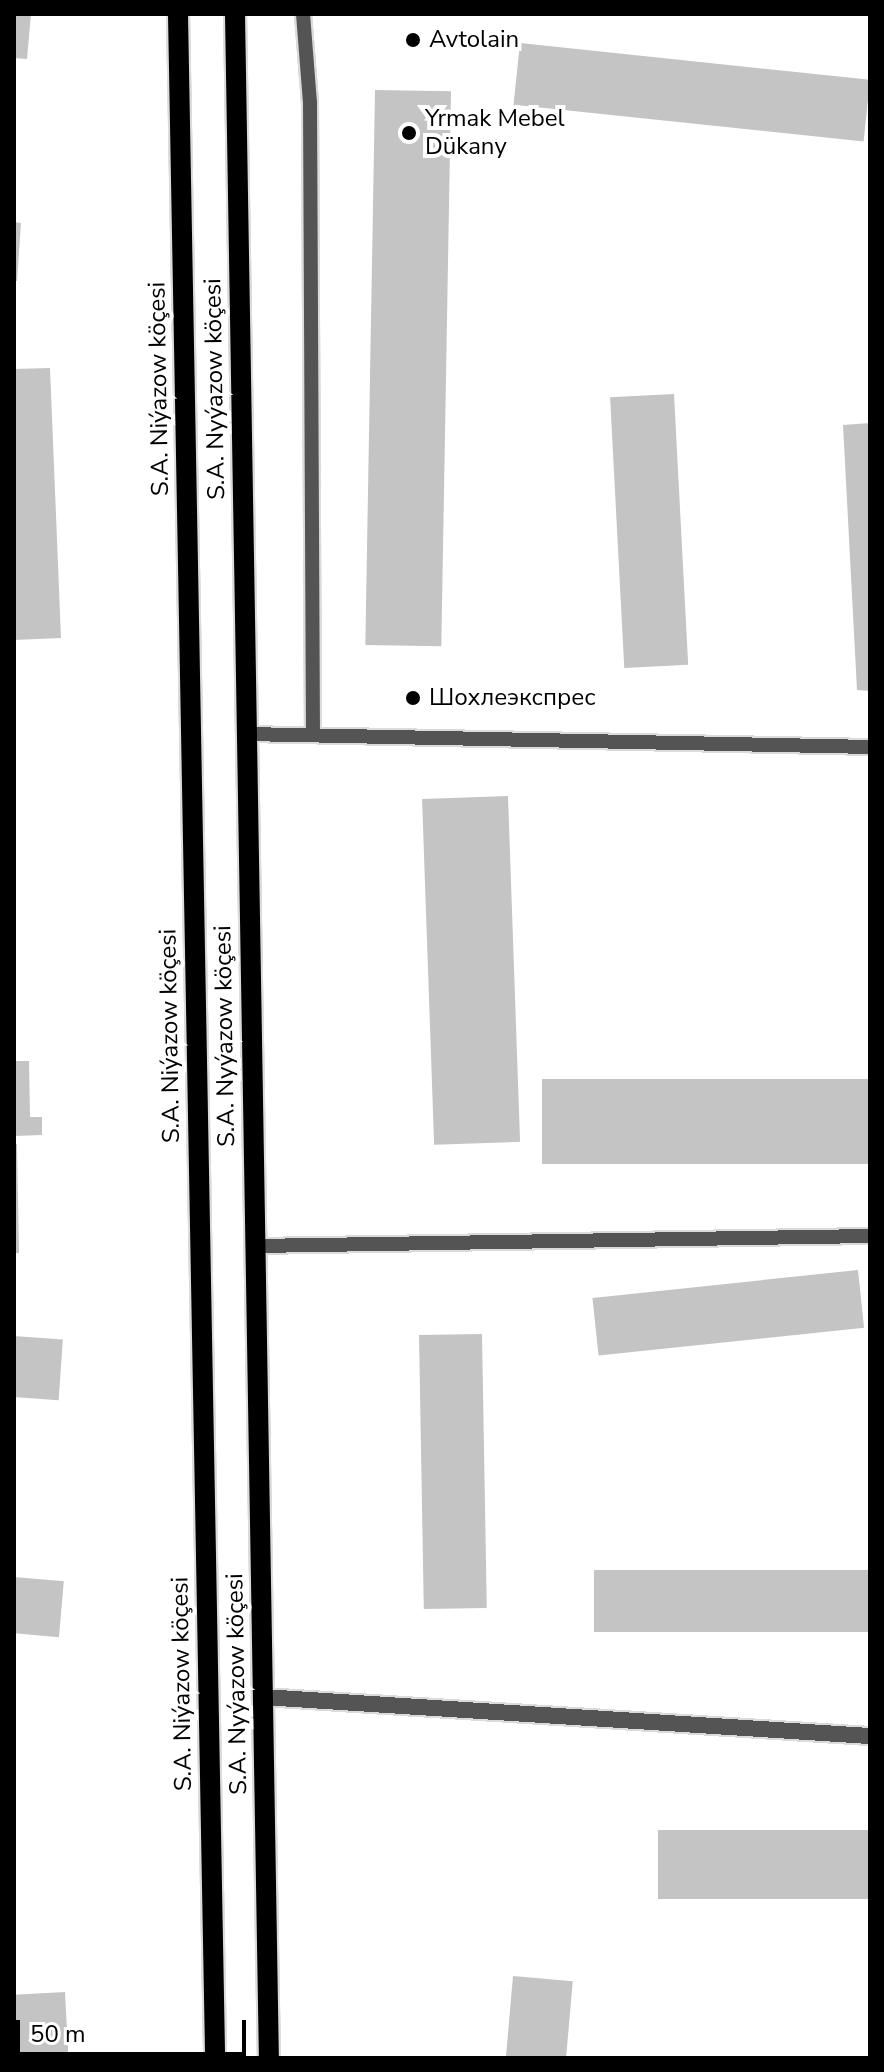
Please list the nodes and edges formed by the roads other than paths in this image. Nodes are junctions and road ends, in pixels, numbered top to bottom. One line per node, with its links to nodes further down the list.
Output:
1 (178, 14): 11 (main road, S.A. Niýazow köçesi)
2 (235, 14): 4 (main road, S.A. Nyýazow köçesi)
3 (303, 14): 5 (lane)
4 (246, 734): 5 (lane); 8 (main road, S.A. Nyýazow köçesi)
5 (313, 735): 6 (lane)
6 (870, 747)
7 (870, 1236): 8 (lane)
8 (255, 1246): 9 (main road, S.A. Nyýazow köçesi)
9 (263, 1697): 10 (street); 12 (main road, S.A. Nyýazow köçesi)
10 (870, 1736)
11 (215, 2058)
12 (269, 2058)

